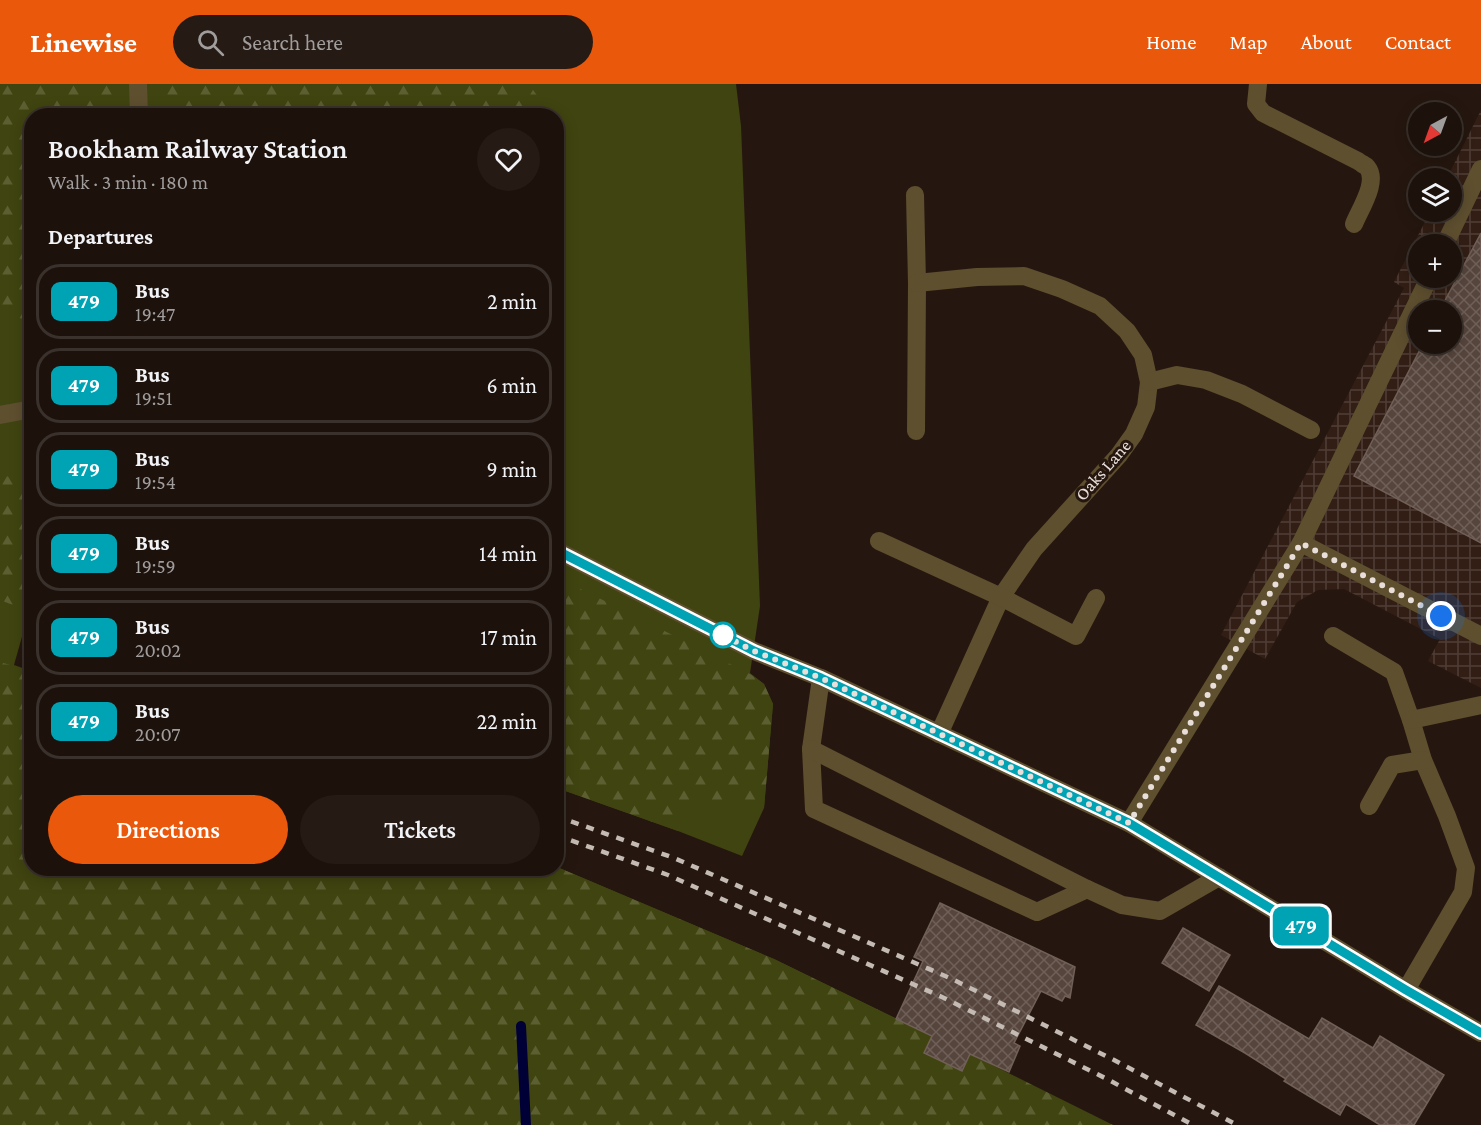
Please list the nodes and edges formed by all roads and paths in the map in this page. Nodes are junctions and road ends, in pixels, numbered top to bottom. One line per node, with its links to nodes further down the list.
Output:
1 (138, 84): 3 (street)
2 (1258, 84): 6 (street)
3 (139, 108)
4 (1481, 169): 7 (street)
5 (915, 195): 8 (street)
6 (1354, 224)
7 (1450, 234)
8 (917, 283): 10 (street, Oaks Lane); 14 (street)
9 (1424, 288): 16 (street)
10 (1149, 382): 13 (street); 18 (street, Oaks Lane)
11 (24, 410): 12 (street)
12 (0, 415)
13 (1311, 430)
14 (916, 431)
15 (879, 541): 18 (street)
16 (1301, 543): 21 (street); 29 (street)
17 (564, 554): 22 (street)
18 (1001, 597): 19 (street); 25 (street, Oaks Lane)
19 (1096, 598)
20 (1333, 636): 24 (street)
21 (1481, 636)
22 (821, 678): 25 (street); 26 (street)
23 (1481, 705): 24 (street)
24 (1411, 720): 27 (street)
25 (939, 734): 29 (street)
26 (811, 749): 32 (street); 32 (street)
27 (1423, 760): 28 (street); 30 (street)
28 (1369, 806)
29 (1129, 823): 31 (street)
30 (1474, 866): 33 (street)
31 (1219, 877): 32 (street); 33 (street)
32 (1087, 889)
33 (1406, 990): 34 (street)
34 (1481, 1033)

